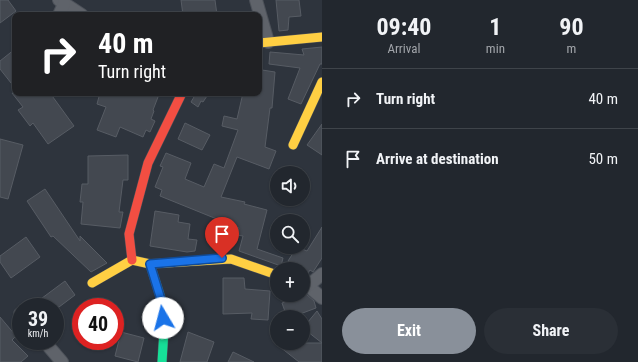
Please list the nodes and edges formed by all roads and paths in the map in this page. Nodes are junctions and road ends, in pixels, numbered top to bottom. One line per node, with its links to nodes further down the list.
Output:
1 (256, 0): 5 (street)
2 (61, 2): 3 (street); 4 (street)
3 (59, 12)
4 (77, 12)
5 (258, 12)
6 (322, 37): 7 (street)
7 (263, 43)
8 (322, 82): 10 (street)
9 (181, 96): 11 (street)
10 (293, 145)
11 (132, 260): 12 (street); 16 (street)
12 (150, 264): 13 (street); 21 (street)
13 (270, 272)
14 (322, 274): 15 (street)
15 (310, 282)
16 (92, 283)
17 (310, 288): 18 (street)
18 (322, 298)
19 (52, 350): 20 (street)
20 (62, 362)
21 (162, 362)

